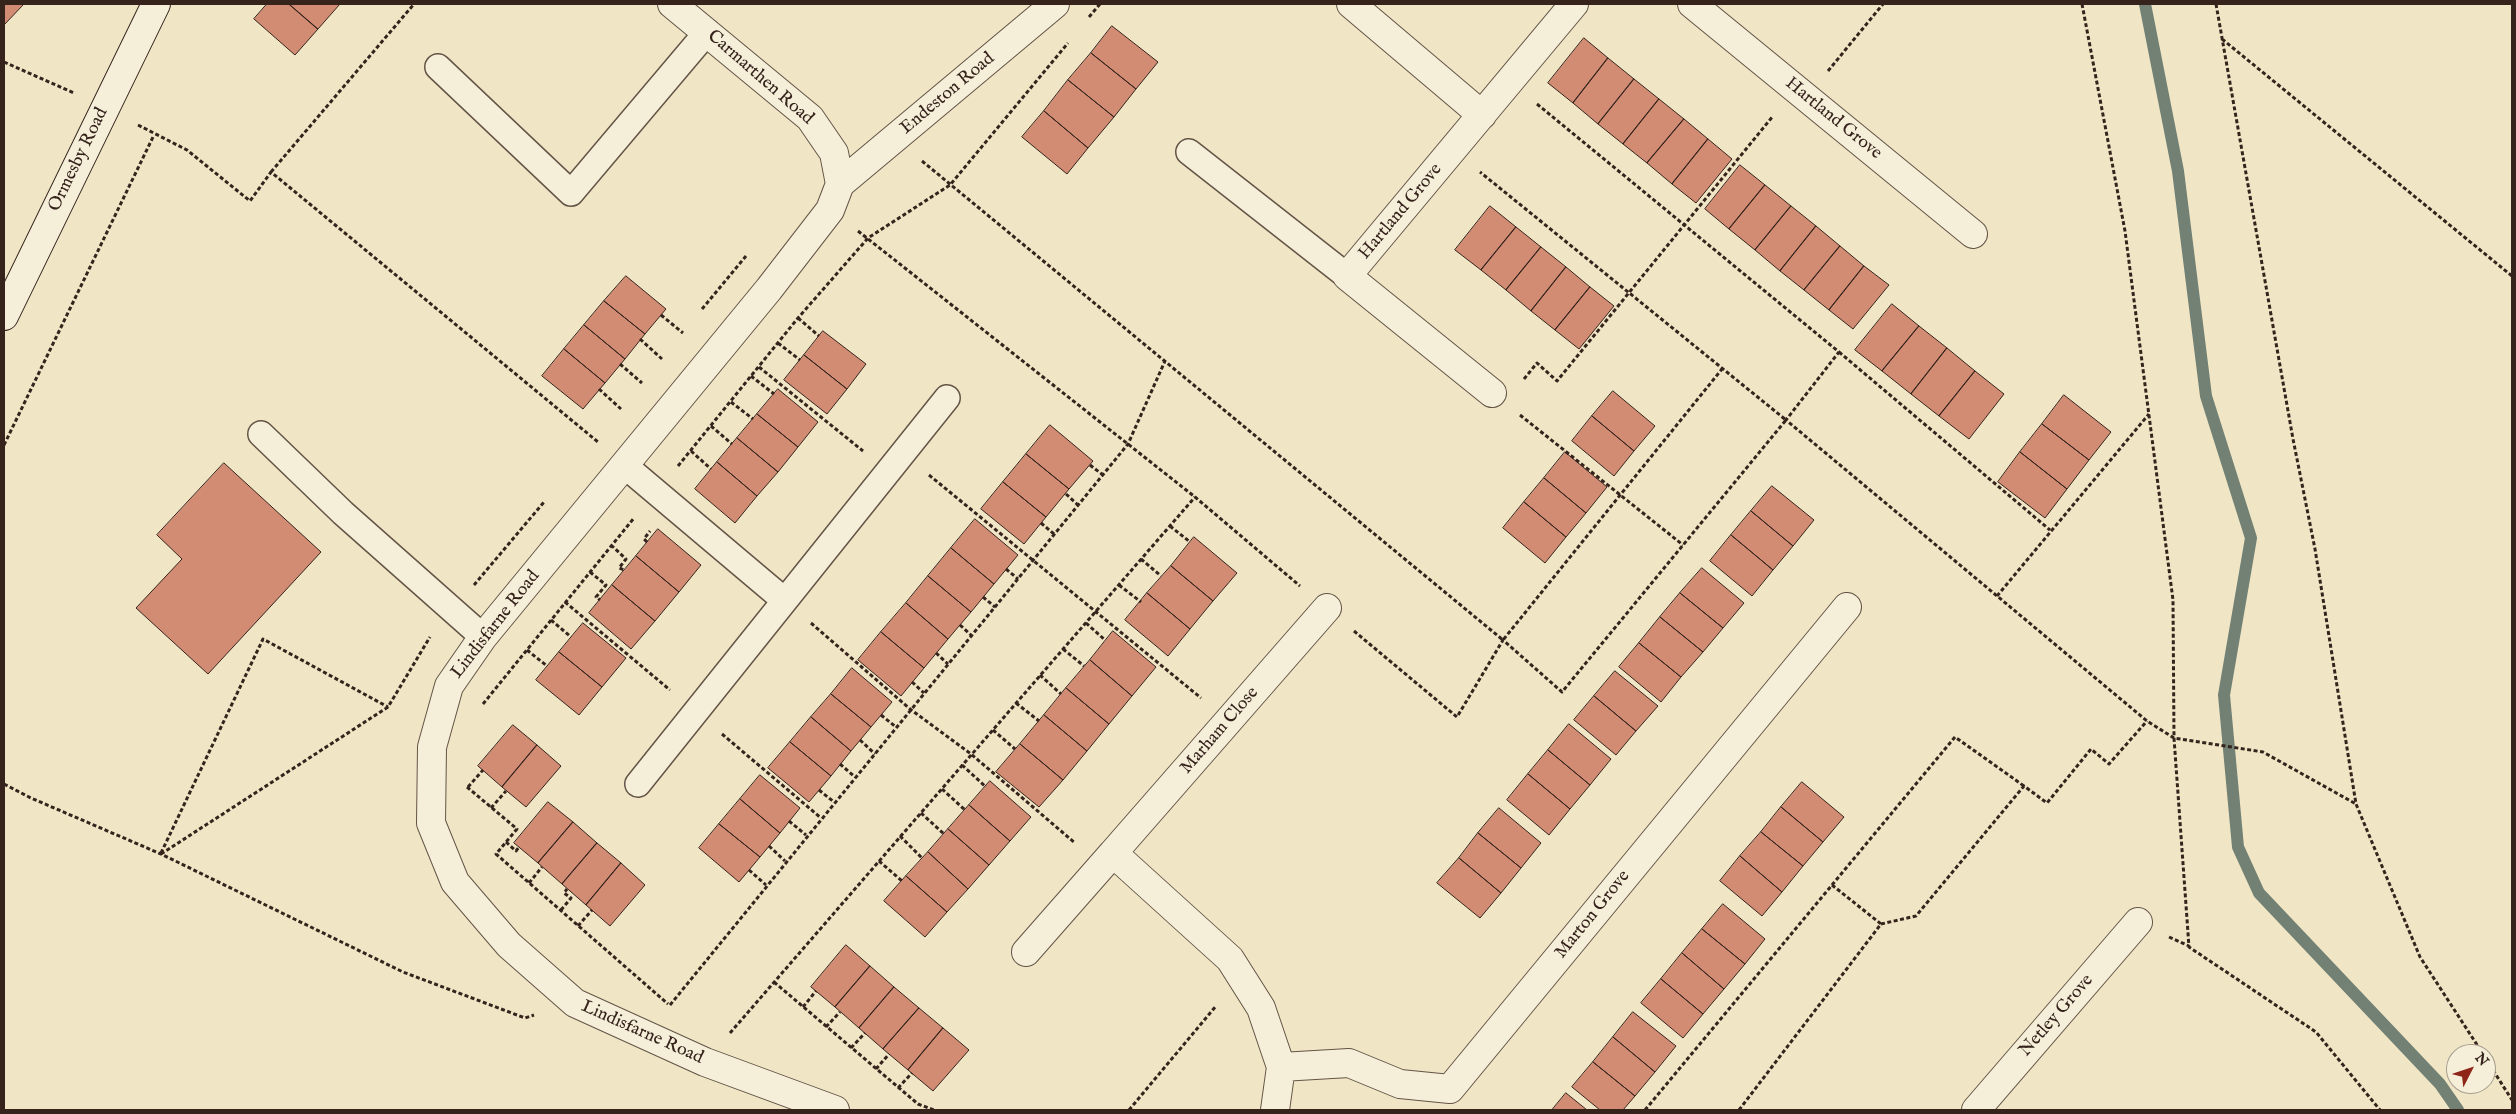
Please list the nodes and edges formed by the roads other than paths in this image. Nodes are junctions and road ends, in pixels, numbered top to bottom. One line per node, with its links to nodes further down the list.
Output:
1 (156, 4): 14 (street, Ormesby Road)
2 (672, 4): 7 (street, Carmarthen Road)
3 (1055, 4): 11 (street, Endeston Road)
4 (1351, 4): 9 (street)
5 (1574, 4): 9 (street, Hartland Grove)
6 (1692, 4): 12 (street, Hartland Grove)
7 (707, 32): 8 (lane); 11 (street, Carmarthen Road)
8 (438, 67)
9 (1482, 115): 13 (street, Hartland Grove)
10 (1189, 152): 13 (lane)
11 (840, 184): 18 (street, Lindisfarne Road)
12 (1973, 234)
13 (1347, 276): 16 (street, Hartland Grove)
14 (4, 316)
15 (947, 398): 19 (lane)
16 (1499, 398)
17 (261, 434): 22 (lane)
18 (624, 465): 19 (lane); 22 (street, Lindisfarne Road)
19 (784, 600): 23 (lane)
20 (1847, 607): 27 (street, Marton Grove)
21 (1327, 608): 24 (street, Marham Close)
22 (483, 637): 28 (street, Lindisfarne Road)
23 (638, 784)
24 (1108, 860): 26 (street, Marham Close); 27 (street)
25 (2138, 922): 30 (street, Netley Grove)
26 (1026, 952)
27 (1281, 1067): 29 (street)
28 (835, 1110)
29 (1275, 1110)
30 (1976, 1110)

